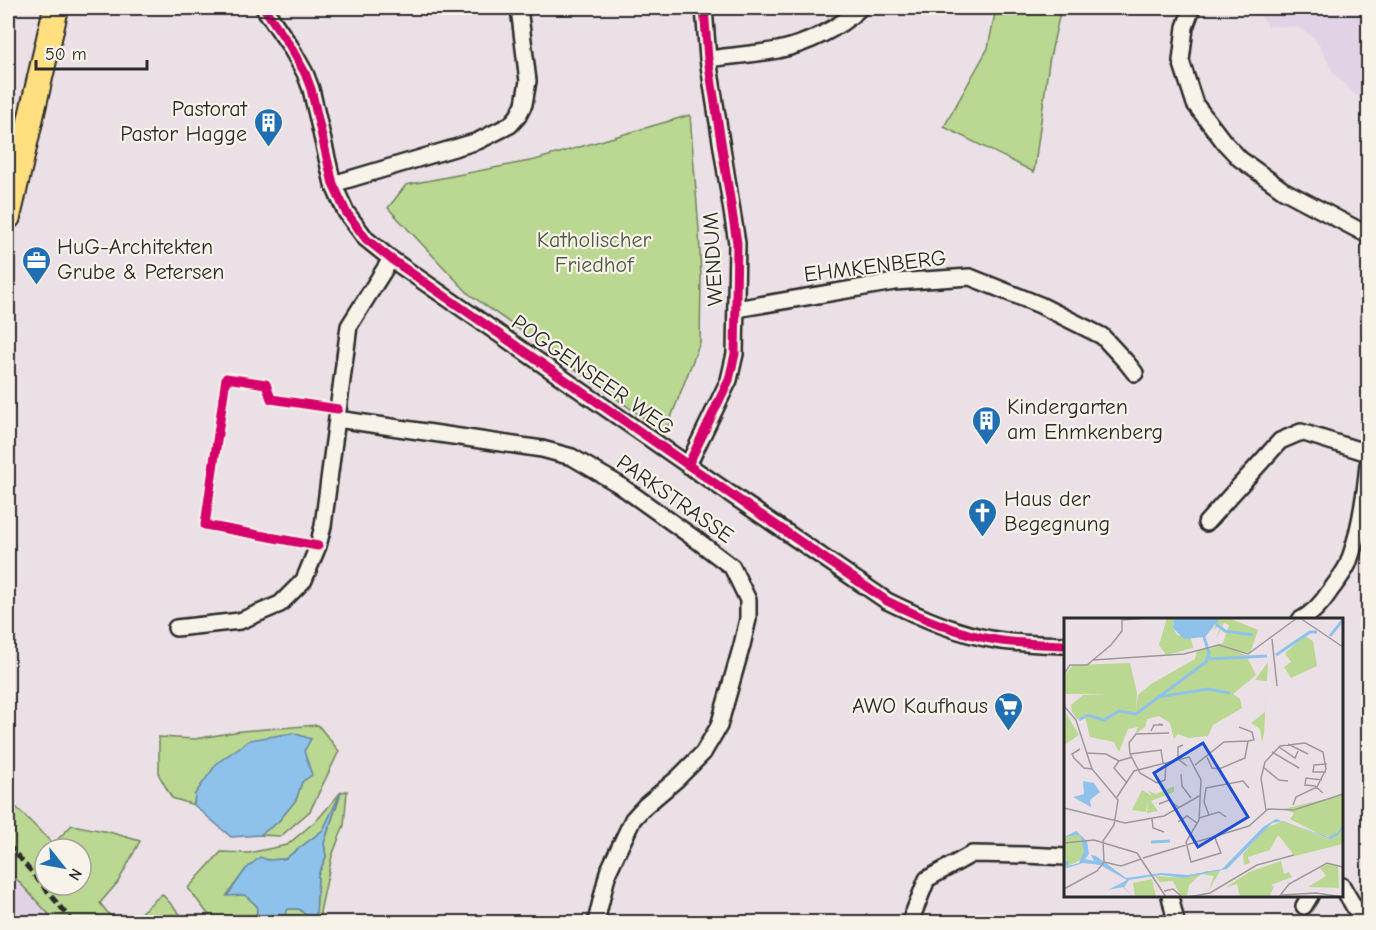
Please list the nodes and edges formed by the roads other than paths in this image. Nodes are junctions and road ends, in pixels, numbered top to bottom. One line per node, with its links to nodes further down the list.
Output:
1 (56, 8): 9 (main road)
2 (264, 8): 8 (street, POGGENSEER WEG)
3 (519, 8): 8 (street)
4 (704, 8): 7 (street, WENDUM)
5 (860, 8): 7 (street)
6 (1192, 8): 10 (street)
7 (708, 59): 12 (street, WENDUM)
8 (333, 184): 11 (street, POGGENSEER WEG)
9 (8, 217)
10 (1368, 235)
11 (391, 259): 14 (street); 17 (street, POGGENSEER WEG)
12 (736, 309): 13 (street, EHMKENBERG); 17 (street, WENDUM)
13 (1135, 373)
14 (336, 419): 20 (street); 25 (street, PARKSTRASSE)
15 (1368, 453): 18 (street)
16 (1368, 464): 19 (street)
17 (688, 465): 21 (street, POGGENSEER WEG)
18 (1206, 523)
19 (1307, 618)
20 (176, 628)
21 (1064, 645)
22 (1064, 857): 26 (street)
23 (1343, 889): 28 (street)
24 (1170, 897): 27 (street)
25 (596, 922)
26 (910, 922)
27 (1176, 922)
28 (1363, 922)

